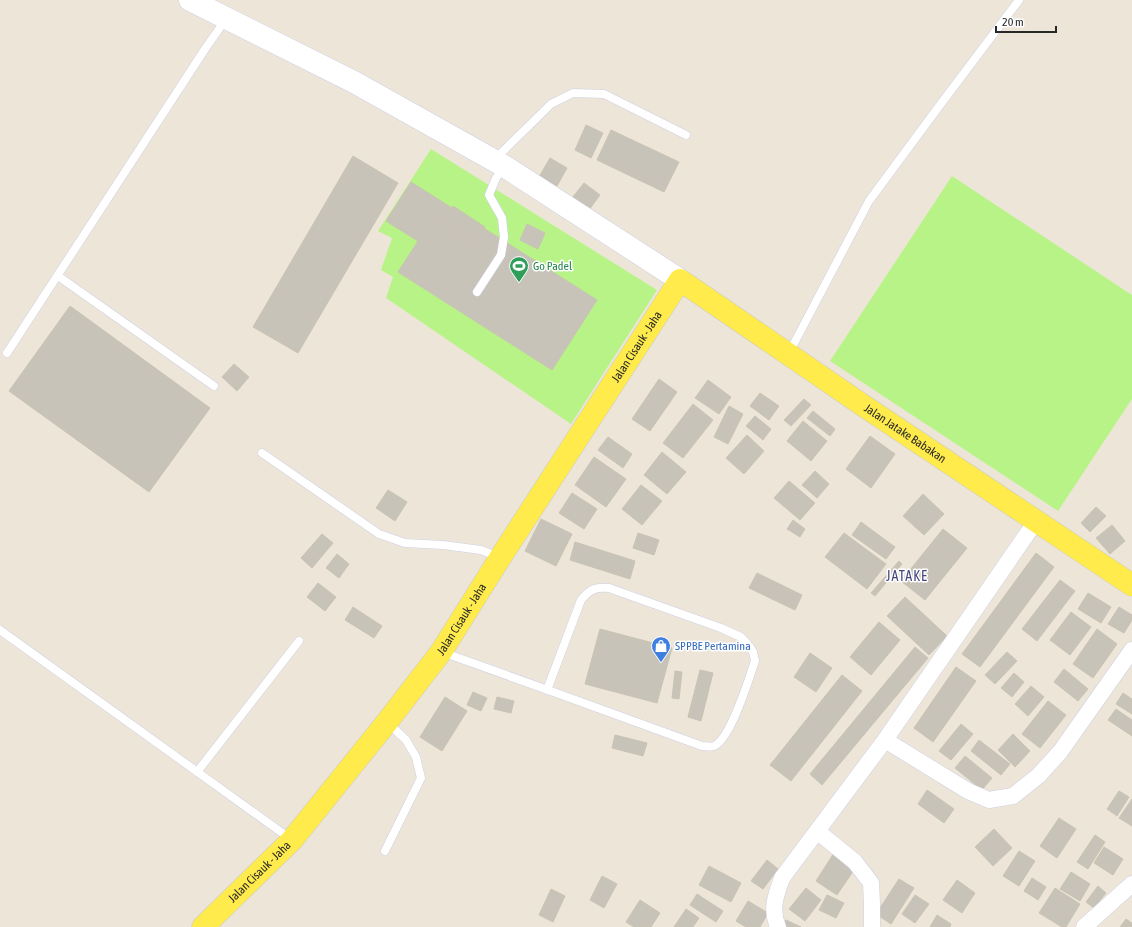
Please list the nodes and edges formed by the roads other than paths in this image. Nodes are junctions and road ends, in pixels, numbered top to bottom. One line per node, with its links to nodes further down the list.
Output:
1 (1019, 0): 10 (lane)
2 (195, 1): 3 (main road)
3 (226, 18): 5 (main road); 6 (lane)
4 (686, 135): 5 (lane)
5 (499, 163): 7 (main road); 8 (lane)
6 (58, 276): 9 (lane); 11 (lane)
7 (680, 280): 10 (main road, Jalan Jatake Babakan); 14 (main road, Jalan Cisauk - Jaha)
8 (477, 292)
9 (7, 353)
10 (789, 354): 13 (main road, Jalan Jatake Babakan)
11 (214, 386)
12 (262, 453): 14 (lane)
13 (1036, 521): 15 (main road, Jalan Jatake Babakan); 22 (street)
14 (500, 558): 19 (main road, Jalan Cisauk - Jaha)
15 (1132, 585)
16 (0, 630): 23 (lane)
17 (298, 641): 23 (lane)
18 (1132, 650): 22 (street)
19 (441, 652): 20 (lane); 21 (main road, Jalan Cisauk - Jaha)
20 (547, 690): 20 (lane)
21 (387, 722): 25 (main road, Jalan Cisauk - Jaha); 26 (lane)
22 (885, 740): 24 (street)
23 (197, 772): 25 (lane)
24 (817, 831): 29 (street); 30 (street)
25 (292, 840): 28 (main road, Jalan Cisauk - Jaha)
26 (385, 851)
27 (1132, 884): 31 (street)
28 (203, 927)
29 (778, 927)
30 (872, 927)
31 (1084, 927)

